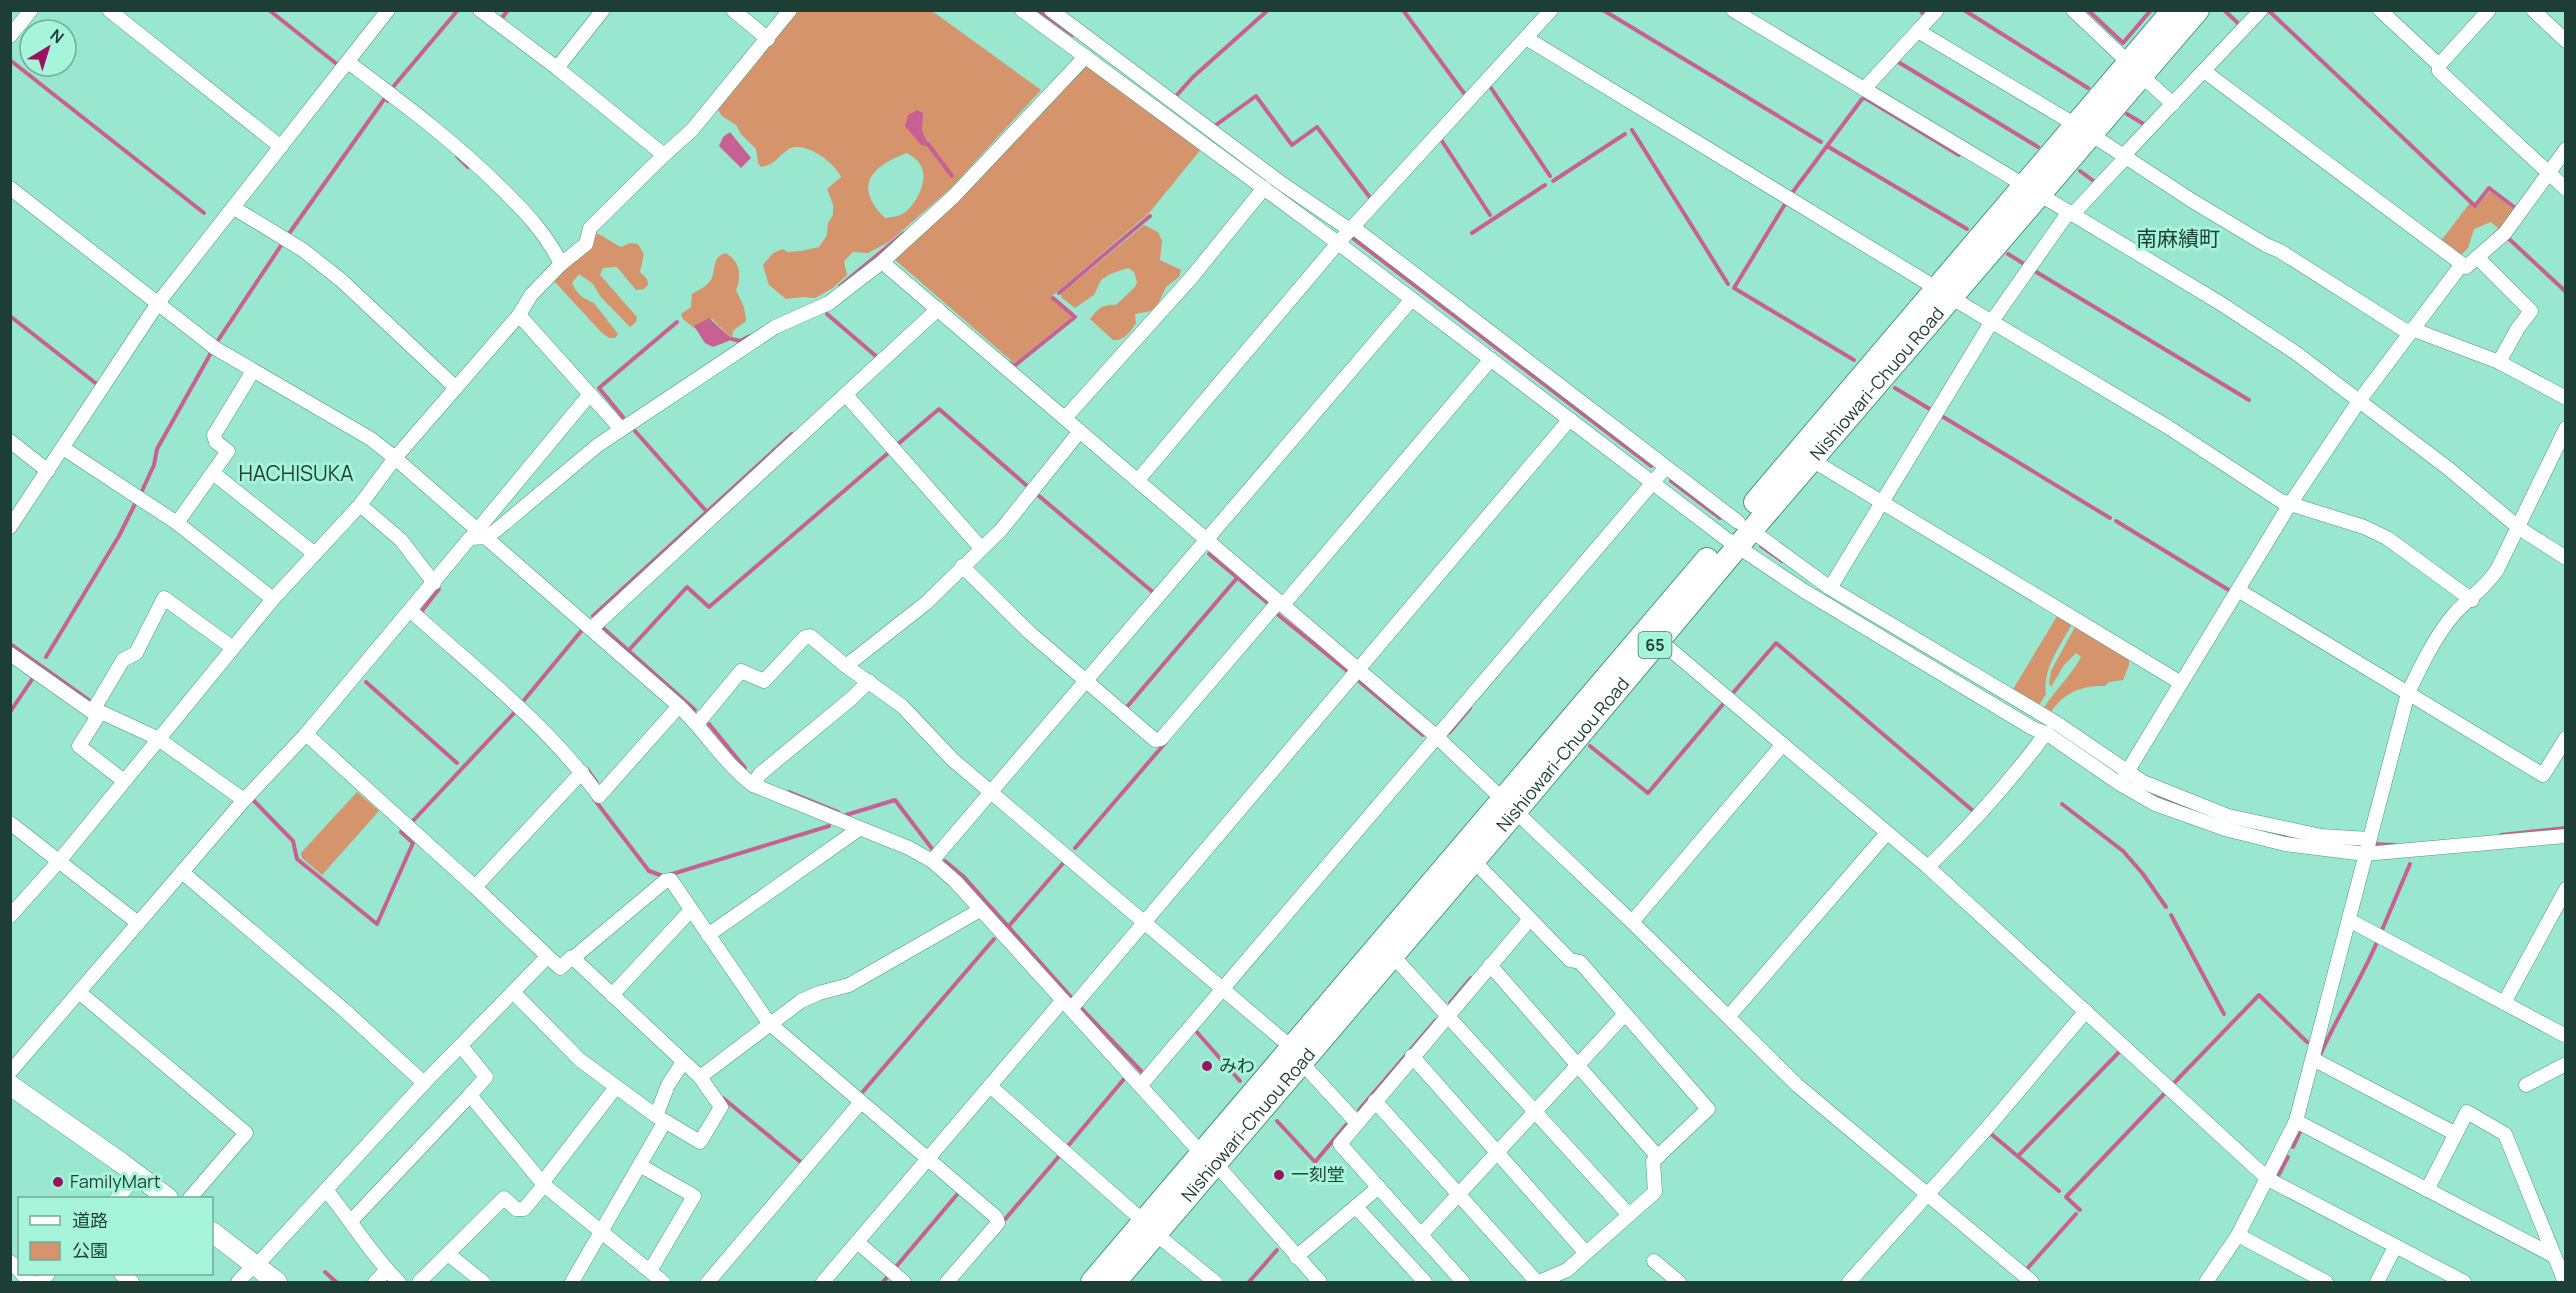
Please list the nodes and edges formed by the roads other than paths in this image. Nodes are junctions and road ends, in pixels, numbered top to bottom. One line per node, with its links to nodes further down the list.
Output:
1 (31, 10): 21 (street)
2 (109, 10): 34 (street)
3 (388, 10): 26 (street)
4 (480, 10): 28 (street)
5 (603, 10): 28 (street)
6 (733, 10): 23 (street)
7 (790, 10): 23 (street)
8 (1022, 10): 25 (street)
9 (1051, 10): 45 (street)
10 (1551, 10): 22 (street)
11 (1733, 10): 31 (street)
12 (1937, 10): 20 (street)
13 (2073, 10): 29 (street)
14 (2173, 10): 29 (main road, Nishiowari-Chuou Road / 65)
15 (2198, 10): 29 (main road, Nishiowari-Chuou Road / 65)
16 (2261, 10): 30 (street)
17 (2380, 10): 27 (street)
18 (2490, 10): 27 (street)
19 (2534, 10): 24 (street)
20 (1918, 31): 31 (street); 33 (street)
21 (10, 36)
22 (1526, 38): 45 (street); 51 (street)
23 (768, 39): 36 (street)
24 (2565, 41)
25 (1086, 56): 40 (street); 48 (street)
26 (348, 62): 34 (street); 49 (street)
27 (2439, 65): 38 (street)
28 (557, 68): 36 (street)
29 (2135, 69): 32 (street); 33 (main road, Nishiowari-Chuou Road / 65)
30 (2204, 71): 32 (street); 50 (street)
31 (1864, 89): 42 (street)
32 (2173, 104): 37 (street)
33 (2083, 130): 37 (street); 42 (main road, Nishiowari-Chuou Road / 65)
34 (281, 147): 43 (street)
35 (2565, 149): 38 (street)
36 (664, 155): 49 (street)
37 (2125, 156): 44 (street); 57 (street)
38 (2548, 173): 41 (street); 47 (street)
39 (10, 188): 53 (street)
40 (1264, 188): 46 (street); 66 (street)
41 (2565, 189)
42 (2031, 190): 44 (street); 51 (main road, Nishiowari-Chuou Road / 65)
43 (234, 208): 53 (street); 61 (street)
44 (2070, 214): 56 (street); 65 (street)
45 (1352, 228): 46 (street); 75 (street)
46 (1338, 243): 52 (street); 78 (street)
47 (2477, 257): 50 (street); 59 (street)
48 (882, 261): 54 (street); 69 (street)
49 (561, 264): 55 (street)
50 (2462, 264): 57 (street)
51 (1944, 293): 56 (street); 74 (main road, Nishiowari-Chuou Road / 65); 87 (main road, Nishiowari-Chuou Road / 65)
52 (1412, 299): 58 (street); 88 (street)
53 (158, 303): 60 (street); 72 (street)
54 (938, 309): 63 (street); 66 (street)
55 (519, 315): 61 (street); 62 (street)
56 (1992, 321): 80 (street); 81 (street)
57 (2411, 331): 59 (street); 65 (street)
58 (1491, 359): 67 (street); 98 (street)
59 (2499, 362): 64 (street)
60 (253, 371): 73 (street); 77 (street)
61 (456, 388): 73 (street)
62 (590, 394): 69 (street); 86 (street)
63 (846, 395): 89 (street); 100 (street)
64 (2565, 398)
65 (2359, 401): 81 (street); 85 (street)
66 (1065, 418): 70 (street)
67 (1570, 419): 79 (street); 105 (street)
68 (2565, 428): 85 (street)
69 (621, 429): 86 (street)
70 (1080, 431): 78 (street); 89 (street)
71 (10, 441): 76 (street)
72 (63, 448): 76 (street); 83 (street)
73 (395, 458): 82 (street); 86 (street)
74 (1812, 460): 80 (street); 87 (main road, Nishiowari-Chuou Road / 65)
75 (1666, 467): 79 (street); 87 (street)
76 (48, 471): 84 (street)
77 (213, 473): 83 (street); 90 (street)
78 (1138, 480): 88 (street)
79 (1652, 482): 87 (street); 115 (street)
80 (1882, 502): 94 (street); 108 (street)
81 (2290, 504): 95 (street); 97 (street)
82 (360, 505): 90 (street); 93 (street)
83 (177, 523): 96 (street)
84 (10, 527)
85 (2519, 528): 91 (street); 97 (street)
86 (479, 534): 93 (street); 100 (street)
87 (1738, 534): 94 (street); 101 (main road, Nishiowari-Chuou Road / 65); 113 (street); 126 (main road, Nishiowari-Chuou Road / 65)
88 (1207, 539): 98 (street); 107 (street)
89 (981, 548): 92 (street)
90 (315, 554): 96 (street)
91 (2565, 558)
92 (962, 566): 104 (street); 107 (street)
93 (434, 583): 99 (street)
94 (1830, 588): 120 (street)
95 (2238, 590): 108 (street); 109 (street)
96 (273, 599): 102 (street)
97 (2472, 600): 109 (street)
98 (1281, 603): 105 (street); 107 (street)
99 (411, 611): 114 (street); 119 (street)
100 (591, 629): 110 (street)
101 (1659, 640): 118 (street); 126 (main road, Nishiowari-Chuou Road / 65)
102 (233, 648): 111 (street); 116 (street)
103 (10, 654): 111 (street)
104 (846, 666): 106 (street); 112 (street)
105 (1359, 669): 115 (street); 147 (street)
106 (869, 681): 123 (street); 124 (street)
107 (1085, 682): 124 (street)
108 (2181, 683): 120 (street)
109 (2408, 693): 117 (street); 131 (street)
110 (679, 706): 112 (street); 119 (street)
111 (95, 714): 116 (street); 121 (street)
112 (697, 724): 123 (street)
113 (2046, 733): 122 (street); 136 (street)
114 (306, 734): 125 (street); 138 (street)
115 (1436, 736): 126 (street); 153 (street)
116 (157, 738): 121 (street); 125 (street)
117 (2565, 738)
118 (1783, 744): 129 (street); 145 (street)
119 (582, 772): 138 (street)
120 (2127, 772): 122 (street); 131 (street)
121 (124, 781): 133 (street)
122 (2120, 784): 132 (street)
123 (753, 785): 128 (street)
124 (991, 792): 134 (street); 147 (street)
125 (244, 800): 137 (street)
126 (1510, 804): 135 (main road, Nishiowari-Chuou Road / 65); 145 (street); 166 (main road, Nishiowari-Chuou Road / 65)
127 (10, 824): 133 (street)
128 (859, 829): 134 (street); 148 (street)
129 (1887, 833): 136 (street); 162 (street)
130 (2565, 836): 132 (street)
131 (2369, 839): 132 (street)
132 (2365, 854): 144 (street)
133 (60, 860): 142 (street); 146 (street)
134 (932, 861): 141 (street)
135 (1474, 861): 143 (street); 149 (main road, Nishiowari-Chuou Road / 65)
136 (1929, 867): 159 (street)
137 (182, 872): 146 (street); 174 (street)
138 (475, 887): 150 (street)
139 (2565, 889): 157 (street)
140 (692, 910): 148 (street); 151 (street); 156 (street)
141 (980, 910): 158 (street); 163 (street)
142 (10, 916)
143 (1530, 919): 152 (street); 160 (street)
144 (2349, 920): 157 (street); 168 (street)
145 (1632, 922): 162 (street)
146 (138, 923): 154 (street)
147 (1145, 923): 153 (street); 158 (street)
148 (708, 934): 163 (street)
149 (1393, 956): 161 (street); 166 (main road, Nishiowari-Chuou Road / 65)
150 (547, 957): 151 (street); 155 (street)
151 (573, 958): 156 (street)
152 (1490, 965): 161 (street); 171 (street)
153 (1223, 989): 166 (street); 176 (street)
154 (79, 992): 172 (street); 203 (street)
155 (513, 992): 165 (street); 179 (street)
156 (612, 995): 169 (street)
157 (2504, 1003): 164 (street)
158 (1067, 1004): 176 (street); 178 (street)
159 (2086, 1011): 194 (street); 200 (street)
160 (1625, 1014): 171 (street); 189 (street)
161 (1447, 1015): 167 (street); 183 (street)
162 (1729, 1016): 200 (street)
163 (769, 1023): 173 (street); 182 (street)
164 (2565, 1036)
165 (461, 1046): 174 (street); 180 (street)
166 (1296, 1055): 186 (street); 191 (main road, Nishiowari-Chuou Road / 65)
167 (1412, 1056): 181 (street); 188 (street)
168 (2313, 1059): 185 (street); 187 (street)
169 (683, 1062): 173 (street); 184 (street)
170 (2565, 1064): 177 (street)
171 (1577, 1065): 183 (street); 189 (street)
172 (10, 1072)
173 (700, 1077): 184 (street)
174 (424, 1083): 197 (street)
175 (10, 1085): 193 (main road)
176 (1141, 1085): 191 (street)
177 (2526, 1085)
178 (990, 1086): 190 (street); 207 (street)
179 (616, 1087): 184 (street); 195 (street)
180 (470, 1095): 195 (street); 206 (street)
181 (1376, 1101): 186 (street); 199 (street)
182 (861, 1102): 190 (street); 232 (street)
183 (1535, 1112): 188 (street); 205 (street)
184 (660, 1119): 192 (street)
185 (2296, 1121): 194 (street); 198 (street)
186 (1357, 1123): 196 (street)
187 (2456, 1134): 198 (street); 216 (street)
188 (1497, 1152): 199 (street); 214 (street)
189 (1658, 1157): 205 (street)
190 (928, 1159): 212 (street); 235 (street)
191 (1208, 1159): 207 (main road, Nishiowari-Chuou Road / 65); 217 (street)
192 (641, 1166): 208 (street); 221 (street)
193 (138, 1175): 201 (street); 202 (main road)
194 (2268, 1179): 211 (street); 213 (street)
195 (543, 1184): 208 (street); 215 (street)
196 (1379, 1187): 204 (street); 210 (street)
197 (326, 1190): 206 (street); 219 (street)
198 (2427, 1190): 216 (street)
199 (1458, 1194): 210 (street); 242 (street)
200 (1928, 1195): 222 (street); 244 (street)
201 (118, 1197)
202 (167, 1197)
203 (191, 1197)
204 (1356, 1207): 217 (street); 240 (street)
205 (1629, 1215): 214 (street)
206 (352, 1220): 220 (street)
207 (1150, 1228): 236 (main road, Nishiowari-Chuou Road / 65); 237 (main road, Nishiowari-Chuou Road / 65); 238 (street)
208 (602, 1231): 221 (street); 230 (street)
209 (213, 1233): 219 (main road)
210 (1421, 1235): 241 (street)
211 (2238, 1235): 223 (street); 245 (street)
212 (857, 1242): 233 (street); 234 (street)
213 (2395, 1247): 246 (street); 247 (street)
214 (1586, 1253): 242 (street)
215 (448, 1254): 228 (street); 229 (street)
216 (2554, 1256): 248 (street)
217 (1296, 1257): 239 (street)
218 (1654, 1261): 243 (street)
219 (255, 1266): 224 (street); 225 (main road)
220 (387, 1270): 226 (street); 227 (street)
221 (650, 1271): 231 (street)
222 (2025, 1280)
223 (2321, 1281)
224 (238, 1282)
225 (277, 1282)
226 (375, 1282)
227 (399, 1282)
228 (419, 1282)
229 (483, 1282)
230 (572, 1282)
231 (663, 1282)
232 (708, 1282)
233 (823, 1282)
234 (904, 1282)
235 (947, 1282)
236 (1092, 1282)
237 (1115, 1282)
238 (1215, 1282)
239 (1320, 1282)
240 (1425, 1282)
241 (1463, 1282)
242 (1538, 1282)
243 (1679, 1282)
244 (1849, 1282)
245 (2206, 1282)
246 (2377, 1282)
247 (2464, 1282)
248 (2565, 1282)

